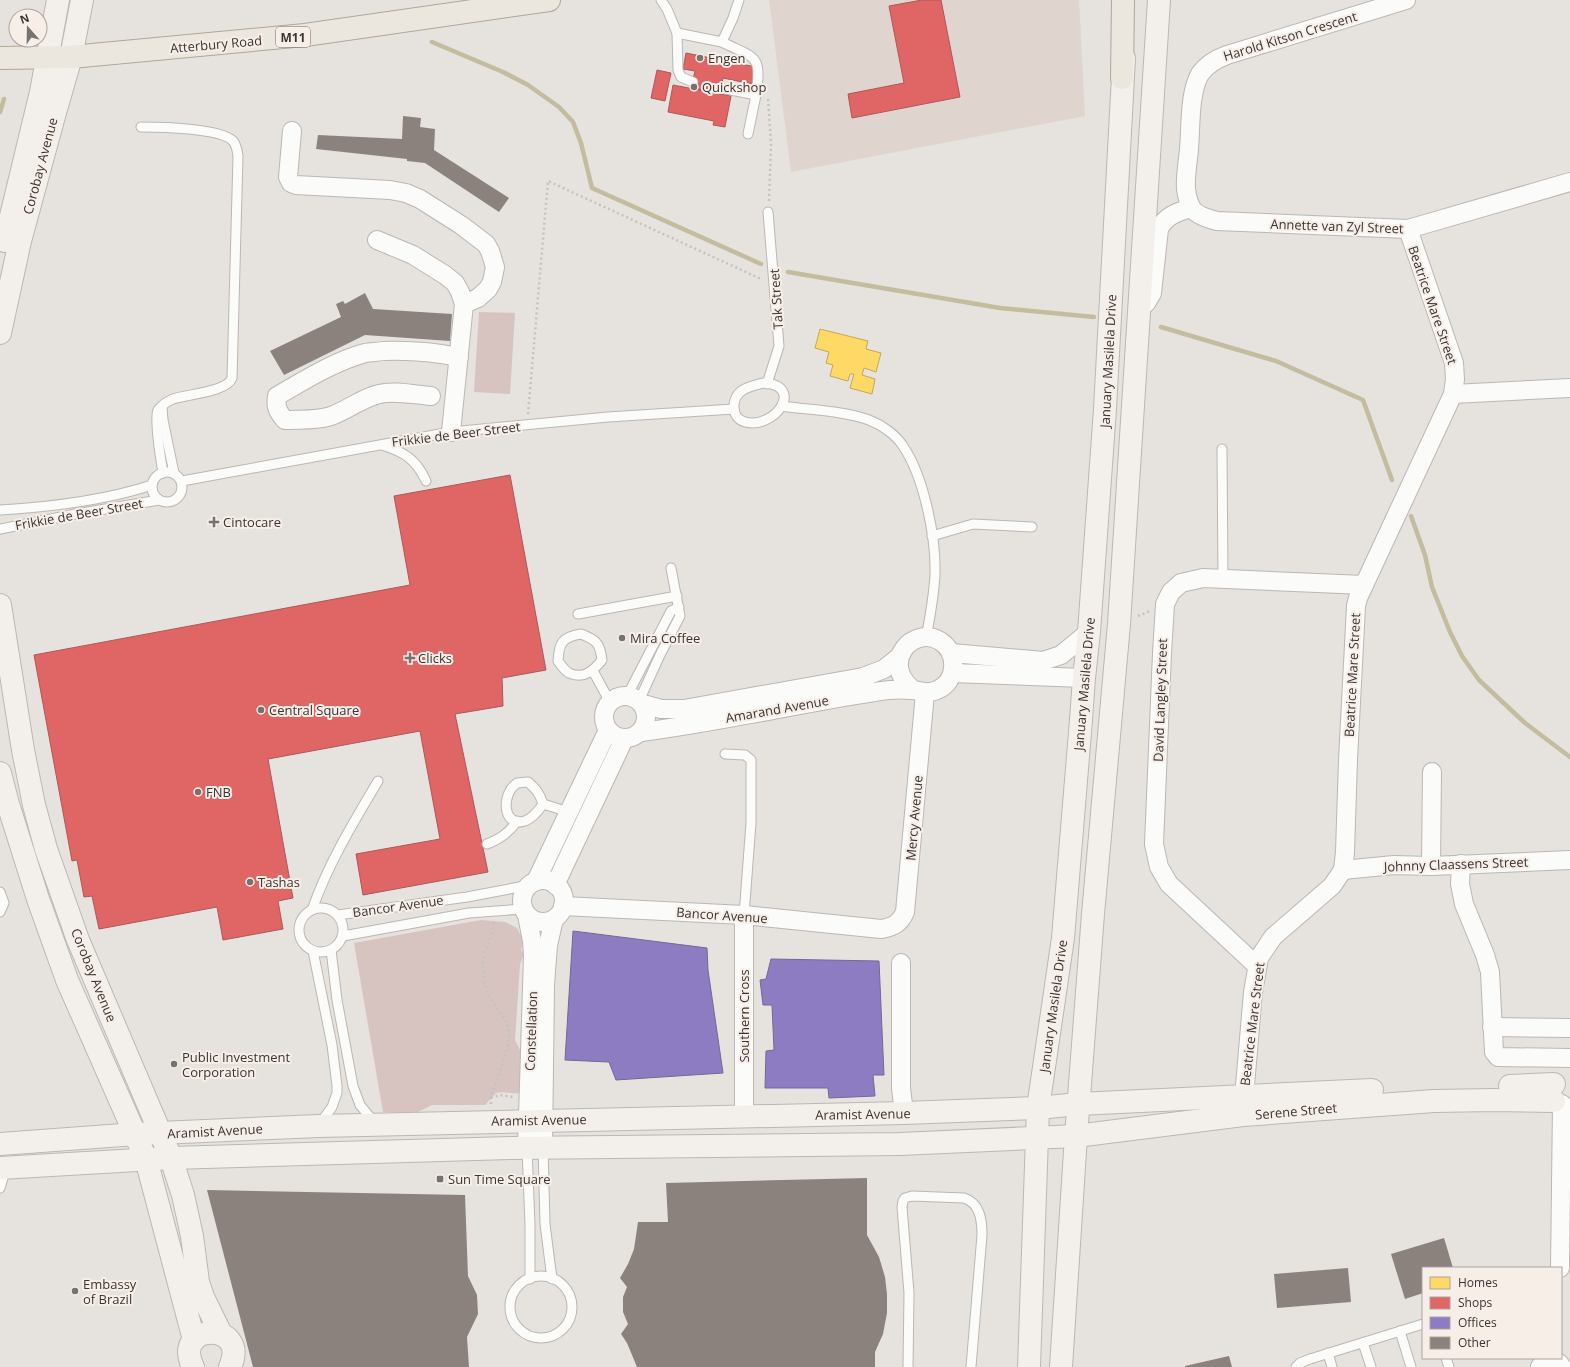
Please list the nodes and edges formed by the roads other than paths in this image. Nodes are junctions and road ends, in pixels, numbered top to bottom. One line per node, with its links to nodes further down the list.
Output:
1 (58, 0): 14 (street, Corobay Avenue)
2 (82, 0): 12 (street, Corobay Avenue)
3 (549, 0): 12 (main road, Atterbury Road / M11)
4 (661, 0): 10 (lane)
5 (739, 0): 11 (lane)
6 (1123, 0): 15 (main road)
7 (1130, 0): 15 (street, January Masilela Drive)
8 (1159, 0): 29 (street, January Masilela Drive)
9 (1406, 0): 23 (street, Harold Kitson Crescent)
10 (677, 33): 11 (lane); 16 (lane)
11 (722, 42): 18 (lane)
12 (71, 57): 14 (main road, Atterbury Road / M11); 30 (street, Corobay Avenue)
13 (0, 58): 14 (main road, Atterbury Road / M11)
14 (47, 58): 27 (street, Corobay Avenue)
15 (1122, 78): 59 (street, January Masilela Drive)
16 (693, 82)
17 (721, 88): 18 (lane)
18 (756, 95): 21 (lane)
19 (141, 127): 36 (lane)
20 (292, 131): 28 (street)
21 (748, 134)
22 (1570, 182): 25 (street, Annette van Zyl Street)
23 (1191, 208): 25 (street, Annette van Zyl Street); 29 (street)
24 (768, 212): 32 (lane, Tak Street)
25 (1408, 229): 34 (street, Beatrice Mare Street)
26 (377, 240): 28 (street)
27 (0, 261)
28 (464, 304): 31 (street)
29 (1138, 310): 39 (street, January Masilela Drive)
30 (0, 333)
31 (459, 357): 35 (street); 40 (street)
32 (767, 384): 37 (lane); 38 (lane)
33 (1570, 388): 34 (street)
34 (1452, 394): 55 (street, Beatrice Mare Street)
35 (431, 396)
36 (162, 406): 43 (lane); 44 (lane)
37 (782, 406): 38 (lane); 52 (lane)
38 (734, 409): 40 (lane, Frikkie de Beer Street)
39 (1131, 426): 65 (street); 104 (street, January Masilela Drive)
40 (452, 432): 41 (lane, Frikkie de Beer Street)
41 (380, 444): 45 (lane, Frikkie de Beer Street); 46 (lane)
42 (1222, 449): 54 (lane)
43 (163, 473): 44 (lane); 47 (lane, Frikkie de Beer Street)
44 (174, 473): 45 (lane)
45 (182, 481): 48 (lane, Frikkie de Beer Street)
46 (426, 482)
47 (152, 485): 48 (lane, Frikkie de Beer Street); 49 (lane, Frikkie de Beer Street)
48 (159, 500): 51 (lane, Frikkie de Beer Street)
49 (0, 510)
50 (1032, 527): 52 (lane)
51 (0, 529)
52 (932, 536): 60 (lane)
53 (671, 568): 56 (lane)
54 (1223, 579): 55 (street); 99 (street, David Langley Street)
55 (1364, 585): 84 (street, Beatrice Mare Street)
56 (677, 596): 58 (lane); 67 (lane)
57 (0, 605): 76 (street, Corobay Avenue)
58 (578, 614)
59 (1089, 632): 61 (street); 65 (street, January Masilela Drive)
60 (926, 638): 61 (street); 62 (street)
61 (951, 653): 64 (street)
62 (899, 657): 66 (street); 67 (street, Amarand Avenue)
63 (593, 671): 63 (lane); 68 (lane)
64 (953, 673): 65 (street); 66 (street)
65 (1084, 678): 106 (street, January Masilela Drive)
66 (919, 691): 70 (street, Amarand Avenue); 94 (street, Mercy Avenue)
67 (636, 700): 68 (street); 70 (street)
68 (610, 702): 69 (street)
69 (608, 730): 71 (street); 78 (street)
70 (641, 732): 71 (street)
71 (624, 739): 86 (street)
72 (725, 754): 93 (lane)
73 (1432, 772): 83 (street)
74 (0, 773): 76 (street, Corobay Avenue)
75 (378, 781): 88 (lane)
76 (16, 800): 112 (street, Corobay Avenue); 113 (street, Corobay Avenue)
77 (543, 804): 78 (lane); 79 (lane); 79 (lane)
78 (569, 812): 85 (street)
79 (517, 821): 80 (lane)
80 (487, 844)
81 (1570, 860): 82 (street, Johnny Claassens Street)
82 (1461, 864): 83 (street, Johnny Claassens Street); 100 (street)
83 (1431, 866): 84 (street, Johnny Claassens Street)
84 (1343, 870): 99 (street, Beatrice Mare Street)
85 (533, 883): 86 (street); 90 (street); 92 (lane, Bancor Avenue)
86 (555, 885): 91 (street)
87 (0, 892): 89 (lane)
88 (312, 910): 92 (lane); 96 (lane)
89 (0, 912)
90 (525, 912): 91 (street); 95 (lane, Bancor Avenue); 109 (street, Constellation)
91 (559, 912): 93 (street, Bancor Avenue); 109 (street, Constellation)
92 (338, 915): 95 (lane)
93 (744, 915): 94 (street, Bancor Avenue); 108 (street, Southern Cross)
94 (881, 929)
95 (343, 936): 97 (lane)
96 (313, 950): 97 (lane); 111 (lane)
97 (331, 950): 110 (lane)
98 (901, 964): 107 (street)
99 (1256, 966): 105 (street, Beatrice Mare Street)
100 (1492, 1027): 101 (street); 102 (street)
101 (1570, 1028)
102 (1570, 1058)
103 (1564, 1092): 105 (street, Serene Street); 124 (street)
104 (1078, 1104): 105 (street, Serene Street); 106 (street, Aramist Avenue); 114 (street, January Masilela Drive)
105 (1243, 1106): 114 (street, Serene Street)
106 (1038, 1108): 107 (street, Aramist Avenue); 115 (street, January Masilela Drive)
107 (904, 1113): 108 (street, Aramist Avenue)
108 (744, 1116): 109 (street, Aramist Avenue)
109 (536, 1120): 110 (street, Aramist Avenue); 117 (street, Constellation)
110 (376, 1124): 111 (street, Aramist Avenue)
111 (318, 1126): 113 (street, Aramist Avenue)
112 (136, 1134): 113 (street, Aramist Avenue); 116 (street, Aramist Avenue); 119 (street, Corobay Avenue)
113 (160, 1134): 118 (street, Corobay Avenue)
114 (1076, 1136): 115 (street, Serene Street); 138 (street, January Masilela Drive)
115 (1038, 1137): 117 (street, Aramist Avenue); 137 (street, January Masilela Drive)
116 (0, 1144)
117 (535, 1148): 118 (street, Aramist Avenue); 122 (lane); 123 (lane)
118 (171, 1158): 119 (street, Aramist Avenue); 129 (street, Corobay Avenue)
119 (146, 1159): 120 (street, Aramist Avenue); 130 (street, Corobay Avenue)
120 (3, 1167): 121 (lane)
121 (0, 1188)
122 (545, 1224): 123 (lane); 126 (lane)
123 (530, 1225): 125 (lane)
124 (1560, 1267)
125 (530, 1279): 126 (lane); 126 (lane)
126 (552, 1279)
127 (1422, 1324): 128 (lane)
128 (1400, 1331): 131 (lane); 142 (lane)
129 (221, 1334): 130 (street); 133 (street, Corobay Avenue)
130 (194, 1340): 134 (street, Corobay Avenue)
131 (1363, 1343): 132 (lane); 141 (lane)
132 (1328, 1353): 139 (lane); 140 (lane)
133 (233, 1364)
134 (193, 1367)
135 (908, 1367): 136 (lane)
136 (971, 1367)
137 (1029, 1367)
138 (1061, 1367)
139 (1296, 1367)
140 (1332, 1367)
141 (1371, 1367)
142 (1411, 1367)

